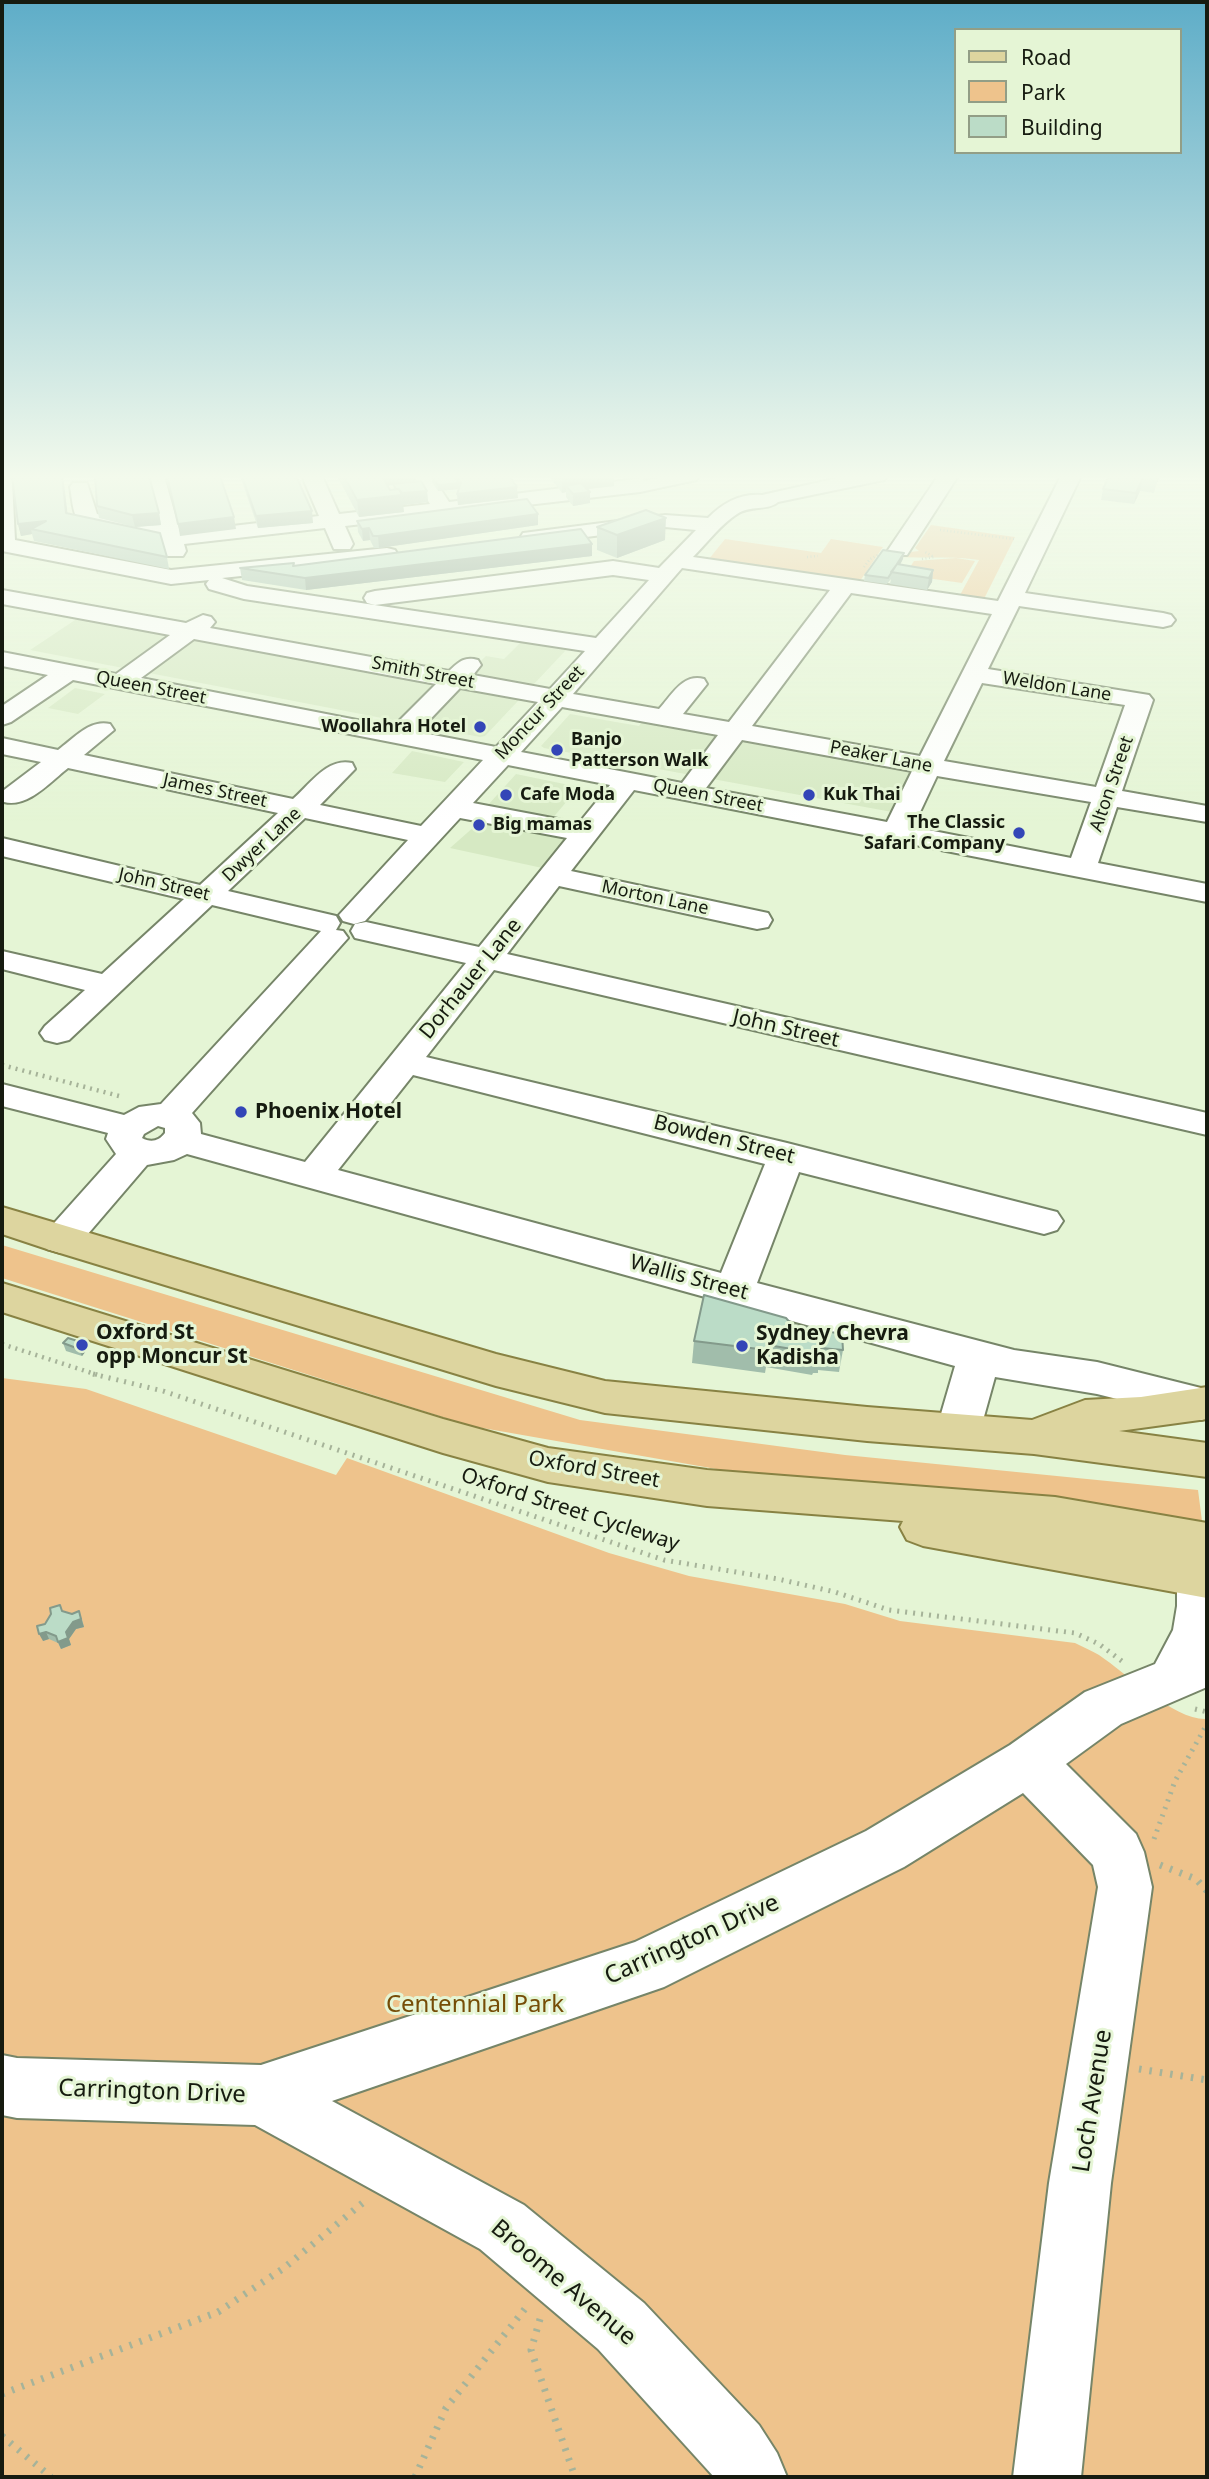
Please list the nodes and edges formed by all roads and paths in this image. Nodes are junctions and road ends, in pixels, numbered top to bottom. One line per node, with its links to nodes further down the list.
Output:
1 (244, 592): 11 (street); 13 (street)
2 (426, 592): 11 (street)
3 (533, 592): 9 (street)
4 (650, 592): 14 (street, Moncur Street)
5 (840, 592): 27 (street)
6 (906, 592): 10 (street)
7 (1015, 592): 10 (street)
8 (2, 597): 13 (street, Smith Street)
9 (521, 603)
10 (1009, 603): 12 (street); 18 (street)
11 (328, 604): 14 (street)
12 (1163, 620)
13 (192, 630): 19 (street, Smith Street); 20 (street)
14 (601, 646): 22 (street, Moncur Street)
15 (478, 656): 19 (street)
16 (2, 659): 17 (street, Queen Street)
17 (69, 672): 20 (street, Queen Street); 24 (street)
18 (974, 674): 23 (street, Weldon Lane); 32 (street)
19 (454, 679): 22 (street, Smith Street); 28 (street)
20 (120, 682): 28 (street, Queen Street)
21 (695, 684): 25 (street)
22 (556, 698): 25 (street, Peaker Lane); 30 (street, Moncur Street)
23 (1140, 700): 37 (street, Alton Street)
24 (2, 717)
25 (666, 717): 27 (street, Peaker Lane)
26 (101, 730): 31 (street)
27 (737, 730): 32 (street, Peaker Lane); 35 (street)
28 (399, 736): 30 (street, Queen Street)
29 (2, 746): 31 (street, James Street)
30 (500, 755): 34 (street, Queen Street); 38 (street, Moncur Street)
31 (63, 759): 36 (street); 39 (street, James Street)
32 (928, 766): 37 (street, Peaker Lane); 41 (street)
33 (342, 769): 39 (street, Dwyer Lane)
34 (628, 780): 35 (street, Queen Street); 42 (street, Dorhauer Lane)
35 (689, 792): 41 (street, Queen Street)
36 (14, 796)
37 (1108, 796): 40 (street, Peaker Lane); 45 (street, Alton Street)
38 (453, 808): 42 (street); 43 (street, Moncur Street)
39 (301, 809): 43 (street, James Street); 48 (street, Dwyer Lane)
40 (1207, 814)
41 (896, 832): 45 (street, Queen Street)
42 (586, 833): 46 (street, Dorhauer Lane)
43 (428, 836): 50 (street, Moncur Street)
44 (2, 847): 48 (street, John Street)
45 (1082, 868): 47 (street, Queen Street)
46 (552, 876): 49 (street, Morton Lane); 52 (street, Dorhauer Lane)
47 (1207, 893)
48 (208, 895): 50 (street, John Street); 53 (street, Dwyer Lane)
49 (757, 920)
50 (344, 927): 52 (street, John Street); 60 (street, Moncur Street)
51 (2, 960): 53 (street)
52 (486, 960): 55 (street, Dorhauer Lane); 58 (street, John Street)
53 (110, 986): 54 (street, Dwyer Lane)
54 (57, 1033)
55 (404, 1062): 61 (street, Bowden Street); 62 (street, Dorhauer Lane)
56 (2, 1065): 59 (path)
57 (2, 1095): 59 (street)
58 (1207, 1124)
59 (129, 1125): 60 (street); 65 (street)
60 (175, 1128): 62 (street, Wallis Street)
61 (787, 1155): 64 (street, Bowden Street); 66 (street)
62 (313, 1177): 66 (street, Wallis Street)
63 (2, 1220): 65 (main road)
64 (1044, 1221)
65 (61, 1240): 71 (main road)
66 (734, 1290): 69 (street, Wallis Street)
67 (2, 1297): 74 (main road, Oxford Street)
68 (2, 1344): 75 (path, Oxford Street Cycleway)
69 (978, 1357): 70 (street, Wallis Street); 71 (street)
70 (1204, 1403): 72 (main road)
71 (958, 1430): 72 (main road)
72 (1034, 1437): 73 (main road)
73 (1207, 1460)
74 (1205, 1565): 75 (street)
75 (1171, 1671): 77 (street, Carrington Drive)
76 (1207, 1724): 78 (path)
77 (1028, 1762): 81 (street, Loch Avenue); 84 (street, Carrington Drive)
78 (1151, 1846)
79 (1146, 1860): 80 (path)
80 (1207, 1891)
81 (1099, 2063): 82 (path); 93 (street, Loch Avenue)
82 (1207, 2080)
83 (2, 2085): 84 (street, Carrington Drive)
84 (261, 2095): 85 (street, Broome Avenue)
85 (401, 2172): 86 (street, Broome Avenue); 87 (path)
86 (554, 2271): 90 (path); 91 (path); 92 (street, Broome Avenue)
87 (2, 2394)
88 (2, 2436): 89 (path)
89 (51, 2477)
90 (415, 2477)
91 (575, 2477)
92 (753, 2477)
93 (1047, 2477)

